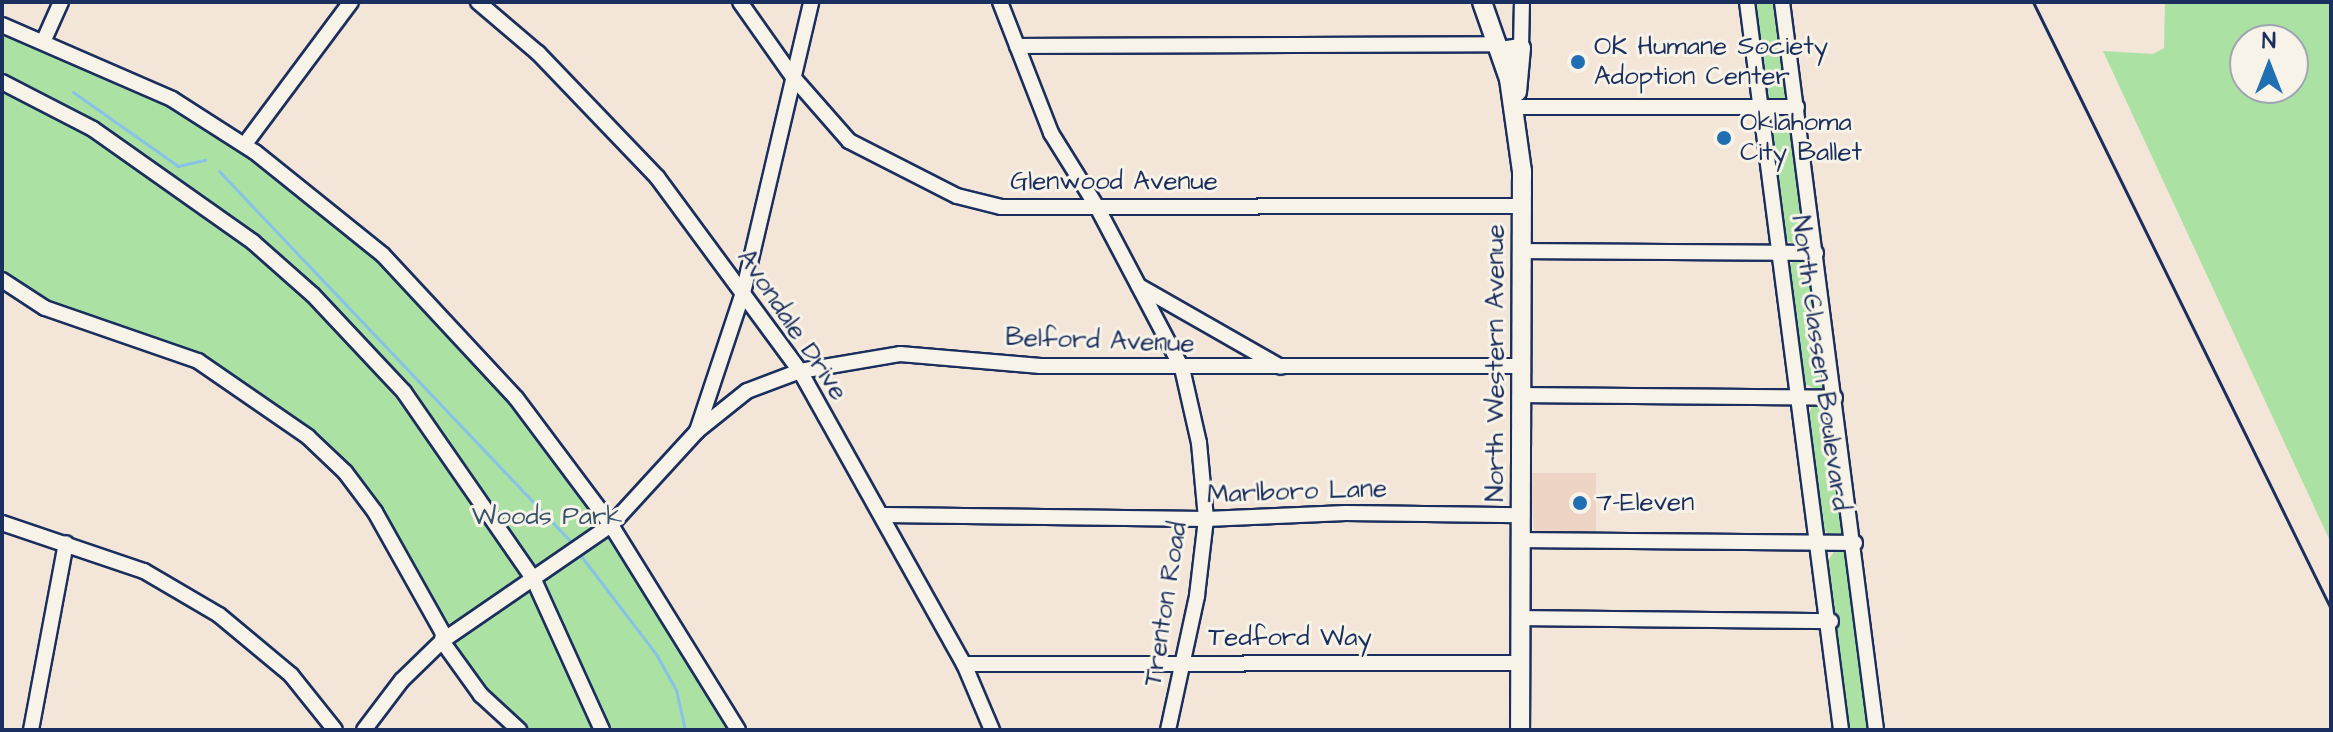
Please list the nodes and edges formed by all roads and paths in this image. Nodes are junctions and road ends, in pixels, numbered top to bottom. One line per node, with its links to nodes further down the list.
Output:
1 (61, 2): 12 (street)
2 (351, 2): 21 (street)
3 (478, 2): 29 (street, Avondale Drive)
4 (740, 2): 16 (street, Glenwood Avenue)
5 (811, 2): 16 (street)
6 (1000, 2): 13 (street, Trenton Road)
7 (1482, 2): 14 (main road, North Western Avenue)
8 (1522, 2): 15 (street)
9 (1747, 2): 18 (street, North Classen Boulevard)
10 (1782, 2): 20 (street, North Classen Boulevard)
11 (2, 25): 12 (street)
12 (44, 40): 21 (street)
13 (1017, 46): 14 (street); 23 (street, Trenton Road)
14 (1500, 47): 15 (main road); 19 (main road, North Western Avenue)
15 (1521, 48): 19 (main road)
16 (793, 77): 23 (street, Glenwood Avenue); 29 (street)
17 (2, 82): 47 (street)
18 (1761, 106): 19 (street); 20 (street); 26 (street, North Classen Boulevard)
19 (1516, 107): 22 (main road, North Western Avenue)
20 (1797, 107): 25 (street, North Classen Boulevard)
21 (245, 144): 42 (street)
22 (1522, 206): 23 (street, Glenwood Avenue); 24 (main road, North Western Avenue)
23 (1097, 207): 28 (street, Trenton Road)
24 (1522, 251): 26 (street); 30 (main road, North Western Avenue)
25 (1816, 253): 26 (street); 36 (street, North Classen Boulevard)
26 (1781, 254): 35 (street, North Classen Boulevard)
27 (2, 280): 50 (street)
28 (1139, 286): 31 (street); 32 (street, Trenton Road)
29 (743, 293): 33 (street, Avondale Drive); 37 (street)
30 (1521, 366): 31 (street, Belford Avenue); 34 (main road, North Western Avenue)
31 (1282, 367): 32 (street, Belford Avenue)
32 (1182, 368): 33 (street, Belford Avenue); 40 (street, Trenton Road)
33 (800, 371): 37 (street, Belford Avenue); 38 (street, Avondale Drive)
34 (1521, 395): 35 (street); 39 (main road, North Western Avenue)
35 (1800, 398): 36 (street); 44 (street, North Classen Boulevard)
36 (1835, 398): 46 (street, North Classen Boulevard)
37 (697, 431): 42 (street, Belford Avenue)
38 (884, 515): 40 (street, Marlboro Lane); 53 (street, Avondale Drive)
39 (1521, 515): 40 (street, Marlboro Lane); 43 (main road, North Western Avenue)
40 (1206, 519): 51 (street, Trenton Road)
41 (2, 523): 45 (street)
42 (611, 525): 47 (street, Belford Avenue); 59 (street)
43 (1521, 540): 44 (street); 48 (main road, North Western Avenue)
44 (1820, 542): 46 (street); 49 (street, North Classen Boulevard)
45 (66, 543): 54 (street); 55 (street)
46 (1855, 543): 64 (street, North Classen Boulevard)
47 (534, 580): 50 (street, Belford Avenue); 58 (street)
48 (1520, 618): 49 (street); 52 (main road, North Western Avenue)
49 (1831, 621): 63 (street, North Classen Boulevard)
50 (442, 641): 56 (street, Belford Avenue); 57 (street)
51 (1184, 661): 52 (street, Tedford Way); 53 (street, Tedford Way); 61 (street, Trenton Road)
52 (1520, 663): 62 (main road, North Western Avenue)
53 (964, 664): 60 (street, Avondale Drive)
54 (31, 730)
55 (335, 730)
56 (364, 730)
57 (519, 730)
58 (602, 730)
59 (738, 730)
60 (992, 730)
61 (1168, 730)
62 (1520, 730)
63 (1841, 730)
64 (1876, 730)

